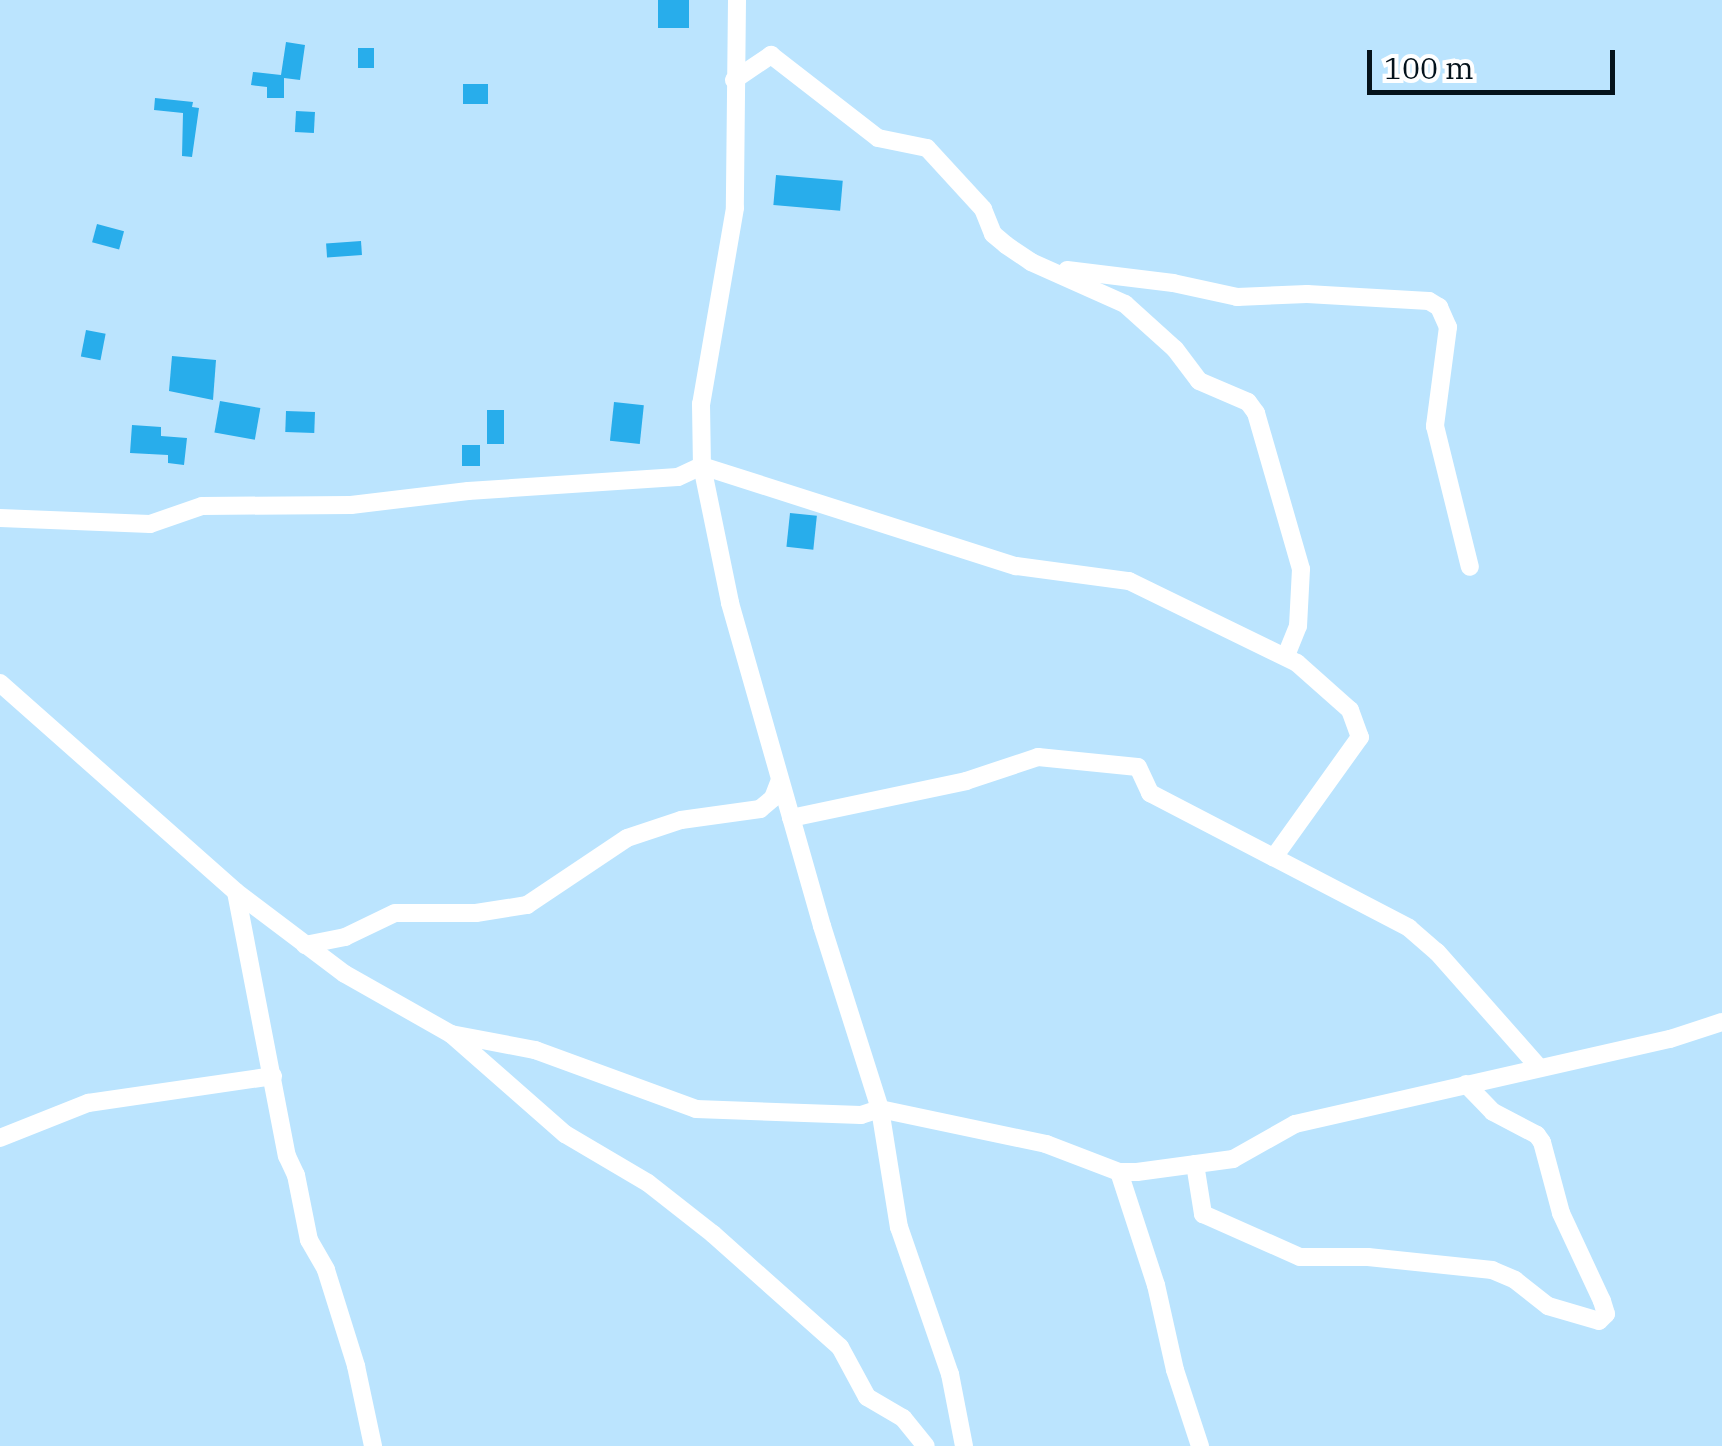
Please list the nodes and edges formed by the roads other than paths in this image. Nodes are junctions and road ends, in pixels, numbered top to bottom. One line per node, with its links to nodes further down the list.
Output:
1 (737, 0): 2 (street)
2 (734, 80): 3 (street); 4 (street)
3 (1041, 266): 6 (street); 7 (street)
4 (702, 466): 5 (street); 7 (street); 9 (street)
5 (0, 518)
6 (1470, 567)
7 (1286, 656): 11 (street)
8 (0, 683): 12 (street)
9 (780, 780): 10 (street); 13 (street)
10 (791, 818): 11 (street); 19 (street)
11 (1274, 857): 16 (street)
12 (236, 892): 13 (street); 17 (street)
13 (305, 945): 15 (street)
14 (1722, 1022): 16 (street)
15 (451, 1034): 19 (street); 24 (street)
16 (1538, 1066): 18 (street)
17 (273, 1076): 20 (street); 23 (street)
18 (1466, 1084): 21 (street); 21 (street)
19 (880, 1109): 22 (street); 25 (street)
20 (0, 1138)
21 (1196, 1164): 22 (street)
22 (1119, 1172): 26 (street)
23 (373, 1446)
24 (926, 1446)
25 (964, 1446)
26 (1200, 1446)

